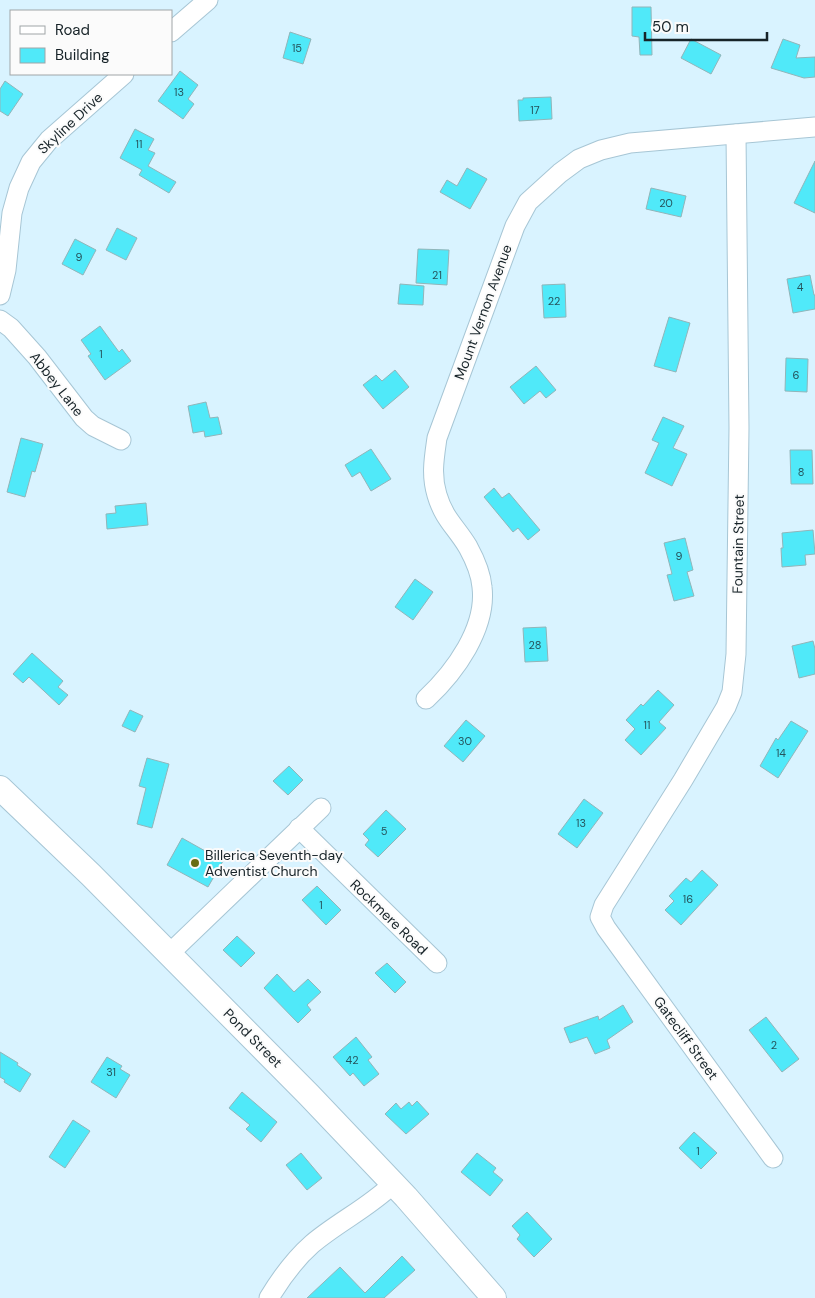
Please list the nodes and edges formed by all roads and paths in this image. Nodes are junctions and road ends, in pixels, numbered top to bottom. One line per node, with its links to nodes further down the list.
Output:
1 (208, 0): 2 (street)
2 (172, 31)
3 (123, 75): 6 (street, Skyline Drive)
4 (815, 128): 5 (street, Mount Vernon Avenue)
5 (736, 134): 9 (street, Mount Vernon Avenue); 13 (street, Fountain Street)
6 (0, 295)
7 (0, 320): 8 (street, Abbey Lane)
8 (122, 440)
9 (426, 699)
10 (0, 788): 14 (street, Pond Street)
11 (321, 808): 12 (street)
12 (299, 828): 14 (street); 15 (street, Rockmere Road)
13 (600, 916): 16 (street, Gatecliff Street)
14 (169, 954): 17 (street, Pond Street)
15 (437, 963)
16 (773, 1158)
17 (393, 1184): 18 (street); 19 (street, Pond Street)
18 (269, 1298)
19 (494, 1298)

